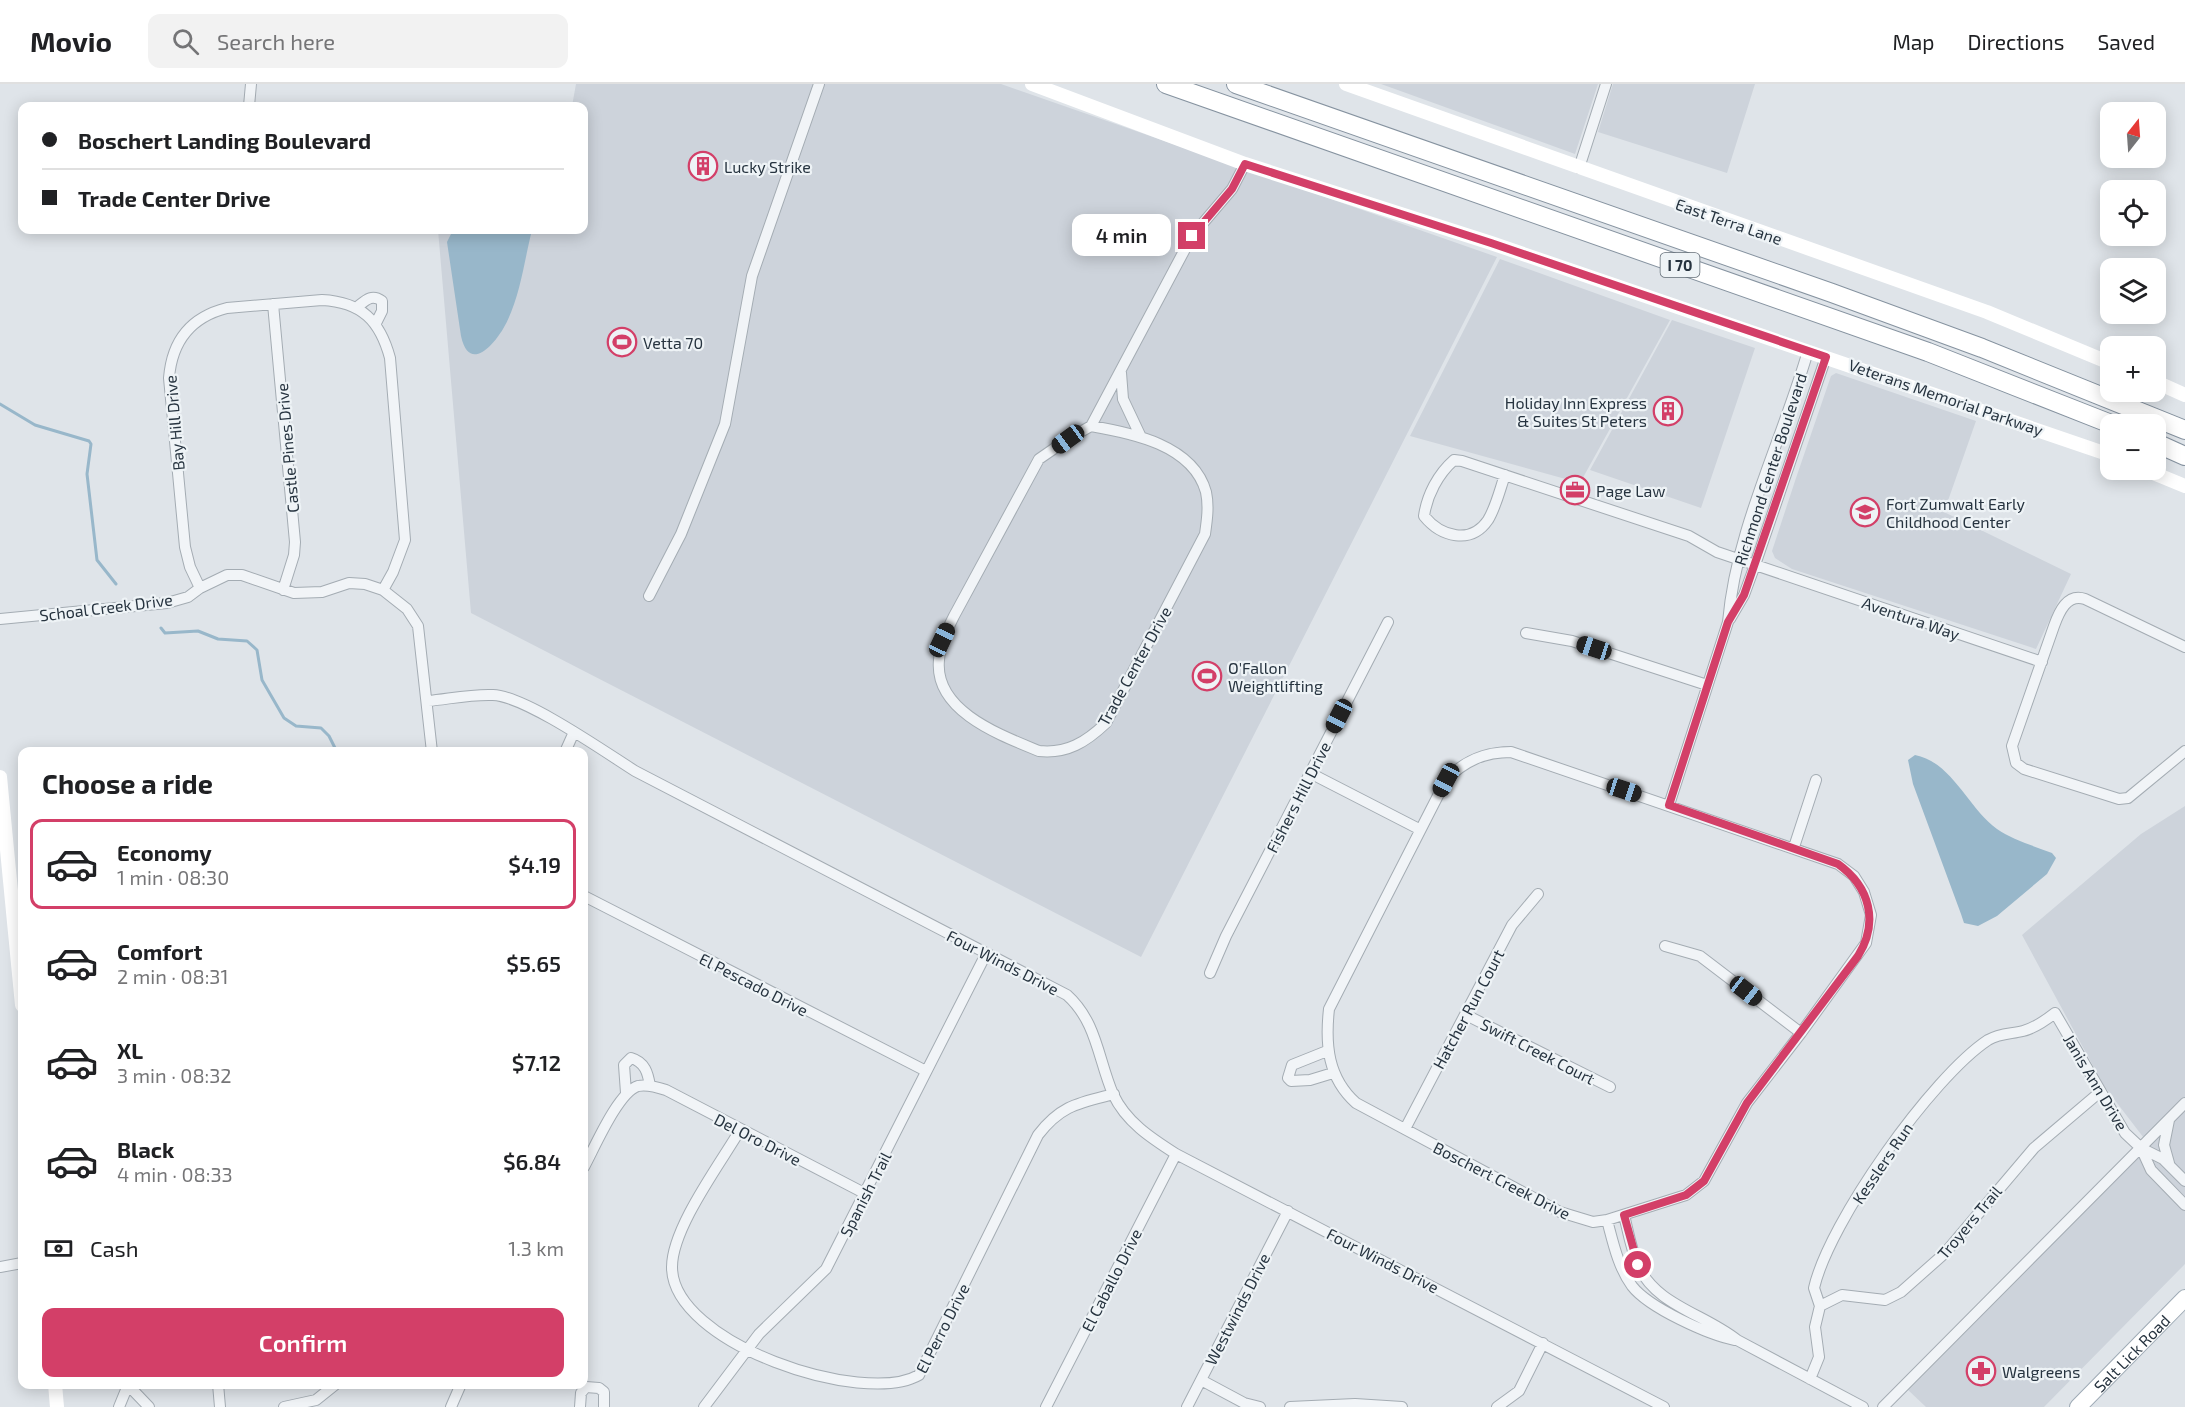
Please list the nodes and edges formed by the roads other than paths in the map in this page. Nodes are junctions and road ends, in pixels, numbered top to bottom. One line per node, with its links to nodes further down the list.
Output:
1 (251, 84): 8 (street)
2 (819, 84): 37 (street)
3 (1032, 84): 9 (street, Veterans Memorial Parkway)
4 (1166, 84): 20 (highway, I 70)
5 (1236, 84): 22 (highway, I 70)
6 (1346, 84): 10 (street, East Terra Lane)
7 (1606, 84): 10 (street)
8 (249, 102)
9 (1245, 164): 14 (street, Veterans Memorial Parkway); 17 (street)
10 (1579, 168): 16 (street, East Terra Lane)
11 (273, 304): 12 (street, Bay Hill Drive); 34 (street, Bay Hill Drive); 35 (street, Castle Pines Drive)
12 (356, 308): 13 (street, Bay Hill Drive); 13 (street, Bay Hill Drive)
13 (376, 323): 36 (street, Bay Hill Drive)
14 (1808, 351): 15 (street, Veterans Memorial Parkway); 31 (street, Richmond Center Boulevard)
15 (1826, 357): 25 (street, Veterans Memorial Parkway); 30 (street, Richmond Center Boulevard)
16 (2100, 359)
17 (1121, 371): 21 (street); 23 (street)
18 (2166, 386): 19 (street)
19 (2185, 394)
20 (2100, 420)
21 (1091, 426): 23 (street, Trade Center Drive); 23 (street, Trade Center Drive)
22 (2185, 430)
23 (1140, 435)
24 (2166, 447): 26 (highway)
25 (2100, 452)
26 (2185, 456)
27 (1504, 475): 27 (street); 31 (street, Aventura Way)
28 (2166, 478): 29 (street)
29 (2185, 486)
30 (1761, 547): 32 (street, Richmond Center Boulevard); 33 (street)
31 (1738, 560): 32 (street, Aventura Way); 40 (street, Richmond Center Boulevard)
32 (1755, 565): 33 (street, Aventura Way); 40 (street, Richmond Center Boulevard)
33 (1780, 573): 43 (street, Aventura Way)
34 (200, 588): 35 (street, Schoal Creek Drive); 38 (street, Schoal Creek Drive)
35 (283, 590): 36 (street, Schoal Creek Drive)
36 (383, 590): 45 (street, Schoal Creek Drive)
37 (649, 596)
38 (0, 619)
39 (1388, 622): 50 (street, Fishers Hill Drive)
40 (1728, 622): 44 (street, Richmond Center Boulevard)
41 (1526, 633): 44 (street)
42 (2185, 647): 43 (street)
43 (2042, 662): 49 (street)
44 (1707, 685): 53 (street, Richmond Center Boulevard)
45 (428, 701): 46 (street, Four Winds Drive); 47 (street, Schoal Creek Drive)
46 (574, 732): 48 (street); 59 (street, Four Winds Drive)
47 (432, 747)
48 (567, 747)
49 (2185, 752)
50 (1310, 773): 54 (street); 61 (street, Fishers Hill Drive)
51 (0, 777): 60 (street)
52 (1816, 780): 55 (street)
53 (1669, 805): 54 (street, Boschert Creek Drive); 55 (street, Boschert Creek Drive)
54 (1419, 829): 65 (street, Boschert Creek Drive)
55 (1794, 847): 64 (street, Boschert Creek Drive)
56 (1538, 894): 63 (street, Hatcher Run Court)
57 (588, 898): 66 (street, El Pescado Drive)
58 (1665, 946): 64 (street)
59 (986, 954): 66 (street, Spanish Trail); 72 (street, Four Winds Drive)
60 (18, 964)
61 (1210, 973)
62 (2055, 1013): 70 (street, Janis Ann Drive); 90 (street, Kesslers Run)
63 (1466, 1015): 69 (street, Swift Creek Court); 75 (street, Hatcher Run Court)
64 (1801, 1033): 85 (street, Boschert Creek Drive)
65 (1327, 1051): 67 (street, Boschert Creek Drive); 67 (street)
66 (926, 1071): 82 (street, Spanish Trail)
67 (1333, 1072): 75 (street, Boschert Creek Drive)
68 (650, 1086): 71 (street); 71 (street); 76 (street, Del Oro Drive)
69 (1610, 1087)
70 (2100, 1092): 77 (street, Janis Ann Drive); 90 (street, Troyers Trail)
71 (626, 1093): 79 (street)
72 (1114, 1094): 78 (street, Four Winds Drive); 104 (street, El Perro Drive)
73 (2185, 1103): 74 (street)
74 (2169, 1118): 77 (street); 80 (street)
75 (1405, 1129): 86 (street, Boschert Creek Drive)
76 (740, 1130): 82 (street, Del Oro Drive); 93 (street)
77 (2141, 1148): 80 (street, Janis Ann Drive); 83 (street, Janis Ann Drive); 123 (street)
78 (1176, 1154): 84 (street, Four Winds Drive); 115 (street, El Caballo Drive)
79 (588, 1160)
80 (2170, 1166): 81 (street, Janis Ann Drive)
81 (2185, 1181)
82 (866, 1194): 93 (street, Spanish Trail)
83 (2185, 1204)
84 (1288, 1211): 92 (street, Four Winds Drive); 95 (street, Westwinds Drive)
85 (1624, 1215): 86 (street, Boschert Creek Drive); 91 (street)
86 (1607, 1220): 91 (street)
87 (18, 1264): 88 (street)
88 (0, 1267)
89 (2185, 1298): 124 (main road, Salt Lick Road)
90 (1820, 1306): 94 (street, Kesslers Run)
91 (1737, 1340): 94 (street)
92 (1544, 1344): 105 (street, Four Winds Drive); 120 (street)
93 (744, 1360): 114 (street, Spanish Trail)
94 (1810, 1379): 122 (street)
95 (1201, 1380): 116 (street, Westwinds Drive); 117 (street)
96 (588, 1387): 113 (street)
97 (55, 1389): 106 (street)
98 (126, 1389): 107 (street)
99 (132, 1389): 108 (street)
100 (218, 1389): 109 (street)
101 (330, 1389): 110 (street)
102 (459, 1389): 111 (street)
103 (584, 1389): 112 (street)
104 (894, 1395)
105 (1652, 1404): 121 (street, Four Winds Drive)
106 (57, 1407)
107 (119, 1407)
108 (149, 1407)
109 (220, 1407)
110 (284, 1407)
111 (451, 1407)
112 (580, 1407)
113 (604, 1407)
114 (704, 1407)
115 (1046, 1407)
116 (1187, 1407)
117 (1260, 1407)
118 (1290, 1407): 119 (street)
119 (1402, 1407)
120 (1497, 1407)
121 (1664, 1407)
122 (1863, 1407)
123 (1883, 1407)
124 (2078, 1407)

